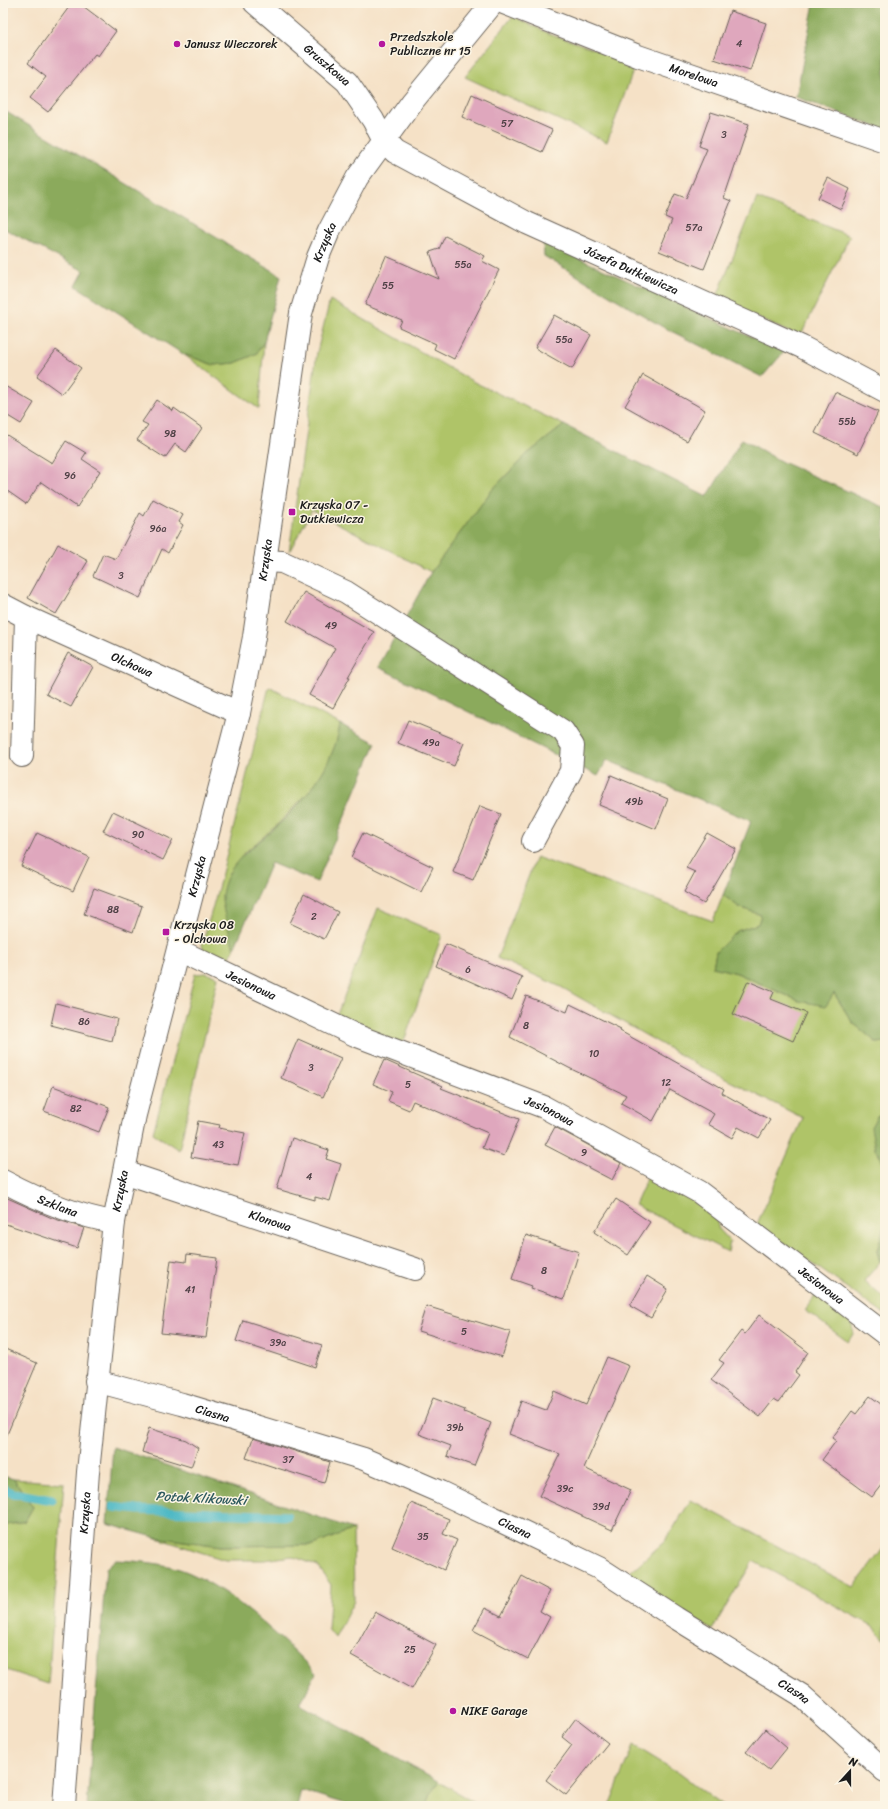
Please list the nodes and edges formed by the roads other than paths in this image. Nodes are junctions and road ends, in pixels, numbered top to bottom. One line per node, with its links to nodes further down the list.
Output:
1 (255, 3): 4 (street, Gruszkowa)
2 (493, 3): 4 (street, Krzyska)
3 (504, 3): 5 (street, Morelowa)
4 (384, 141): 6 (street, Józefa Dutkiewicza); 7 (street, Krzyska)
5 (885, 141)
6 (885, 391)
7 (266, 561): 10 (street, Krzyska); 12 (street)
8 (3, 605): 9 (street, Olchowa)
9 (26, 616): 10 (street, Olchowa); 11 (street)
10 (239, 713): 13 (street, Krzyska)
11 (22, 756)
12 (533, 841)
13 (178, 950): 14 (street, Krzyska); 18 (street, Jesionowa)
14 (124, 1172): 16 (street, Krzyska); 17 (street, Klonowa)
15 (3, 1181): 16 (street, Szklana)
16 (114, 1222): 19 (street, Krzyska)
17 (415, 1269)
18 (885, 1334)
19 (96, 1381): 20 (street, Ciasna); 21 (street, Krzyska)
20 (885, 1770)
21 (64, 1806)

